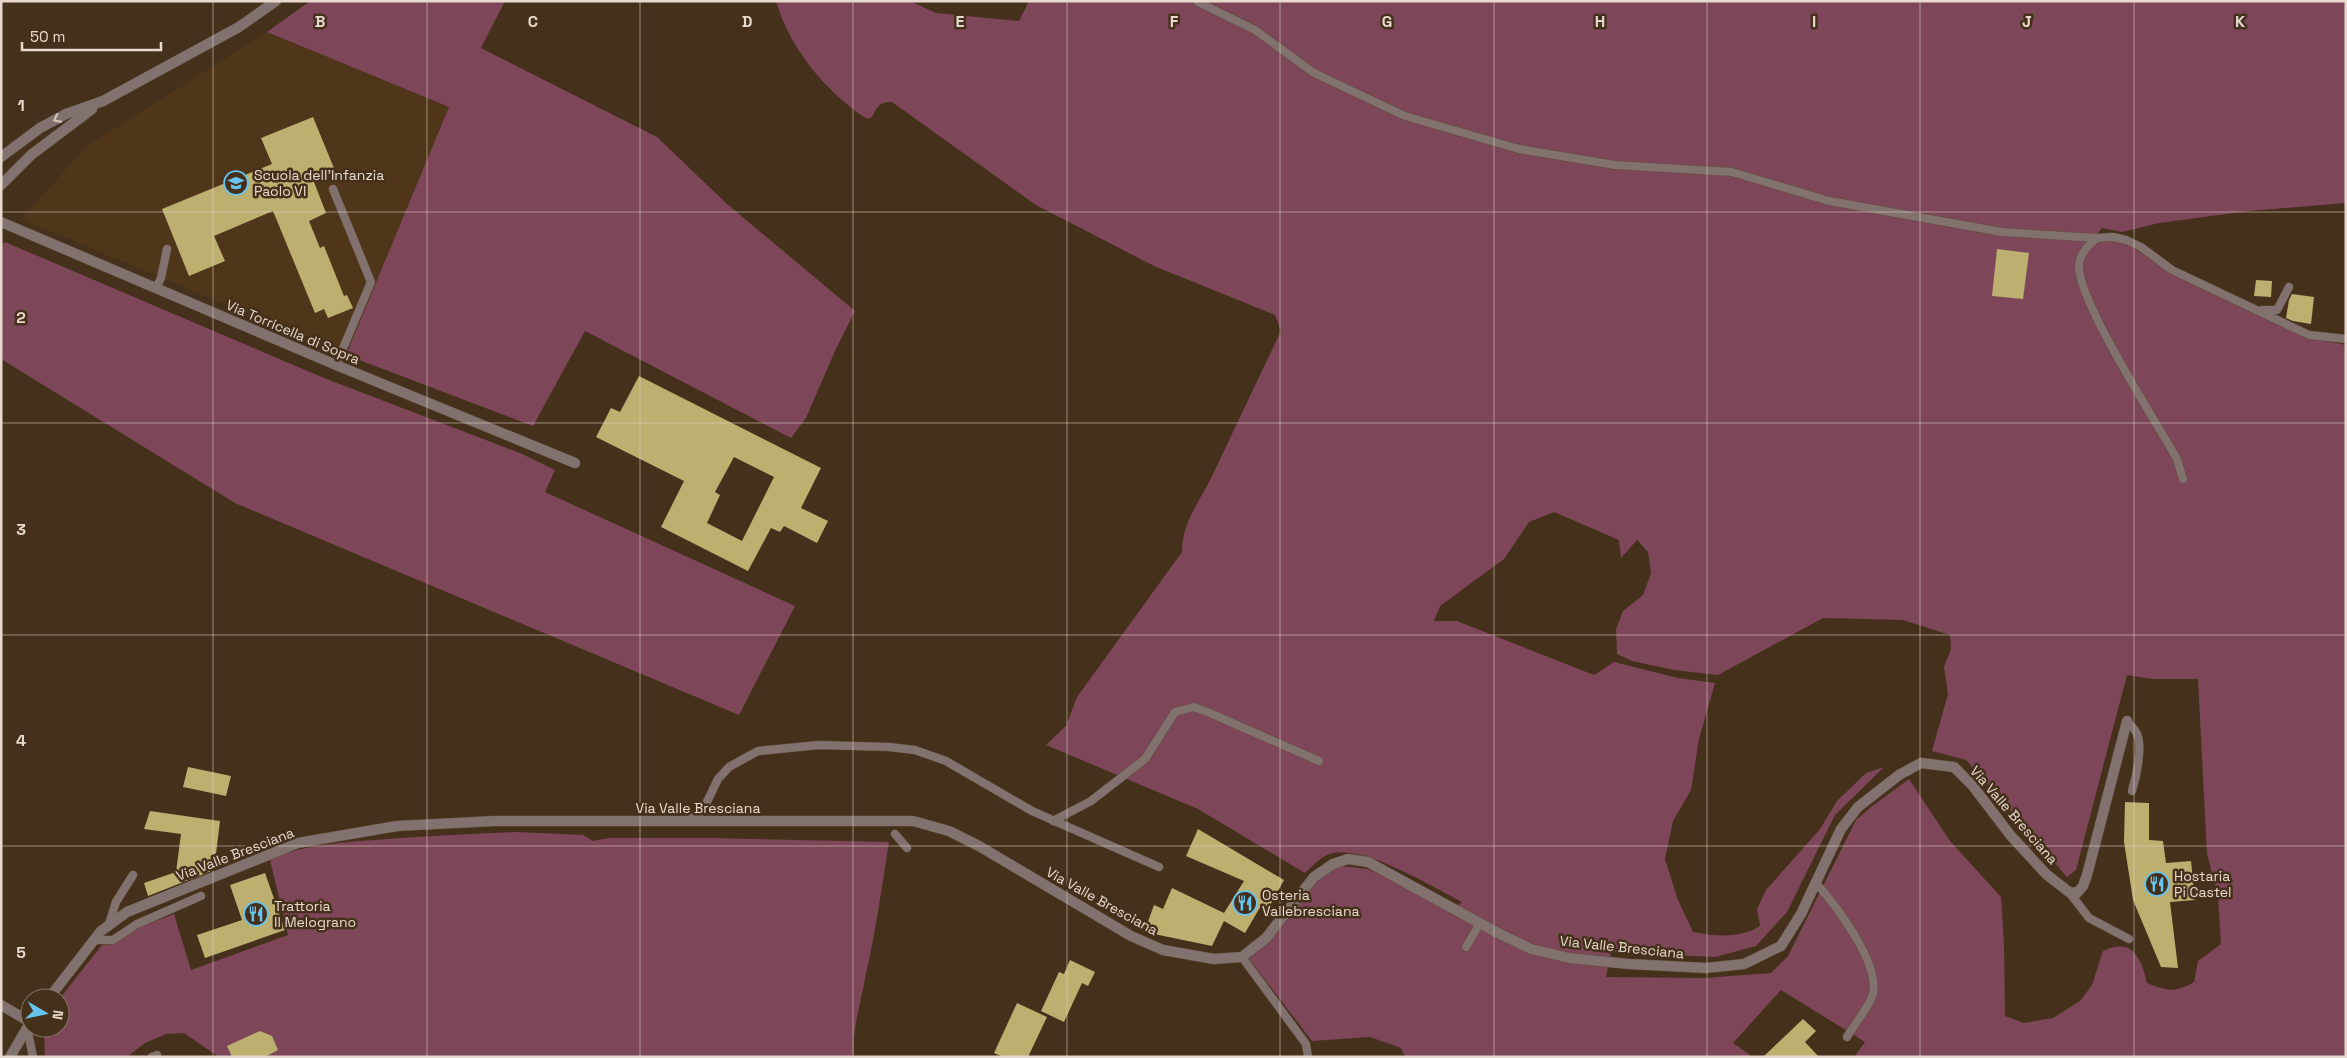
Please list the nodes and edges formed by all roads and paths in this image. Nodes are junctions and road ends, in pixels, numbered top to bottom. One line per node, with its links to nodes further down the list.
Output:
1 (276, 1): 3 (street)
2 (1198, 2): 8 (lane)
3 (103, 100): 4 (street, one-way to 4); 5 (street)
4 (1, 158)
5 (1, 185)
6 (333, 190): 14 (lane)
7 (1, 222): 11 (street, Via Torricella di Sopra)
8 (2097, 238): 12 (lane); 16 (lane)
9 (167, 250): 11 (lane)
10 (2289, 287): 12 (lane)
11 (156, 288): 14 (street, Via Torricella di Sopra)
12 (2259, 310): 13 (lane)
13 (2346, 339)
14 (336, 365): 15 (street, Via Torricella di Sopra)
15 (575, 463)
16 (2184, 479)
17 (2127, 721): 19 (lane); 27 (street)
18 (1319, 761): 20 (lane)
19 (2132, 792)
20 (1053, 821): 21 (lane); 24 (lane)
21 (686, 822): 30 (street, Via Valle Bresciana); 34 (street, Via Valle Bresciana)
22 (896, 834): 23 (lane)
23 (907, 848)
24 (1158, 867)
25 (133, 875): 30 (lane)
26 (1815, 882): 27 (street, Via Valle Bresciana); 29 (street, Via Valle Bresciana); 38 (lane)
27 (2070, 892): 31 (lane)
28 (201, 896): 32 (lane)
29 (1480, 923): 33 (lane); 34 (street, Via Valle Bresciana)
30 (109, 924): 32 (street, Via Valle Bresciana)
31 (2128, 939)
32 (94, 940): 35 (street, Via Valle Bresciana)
33 (1466, 947)
34 (1242, 957): 43 (lane)
35 (57, 988)
36 (1, 1005): 37 (street)
37 (20, 1018)
38 (1847, 1037)
39 (21, 1038): 41 (street)
40 (31, 1038): 42 (lane)
41 (10, 1057)
42 (33, 1057)
43 (1308, 1057)

